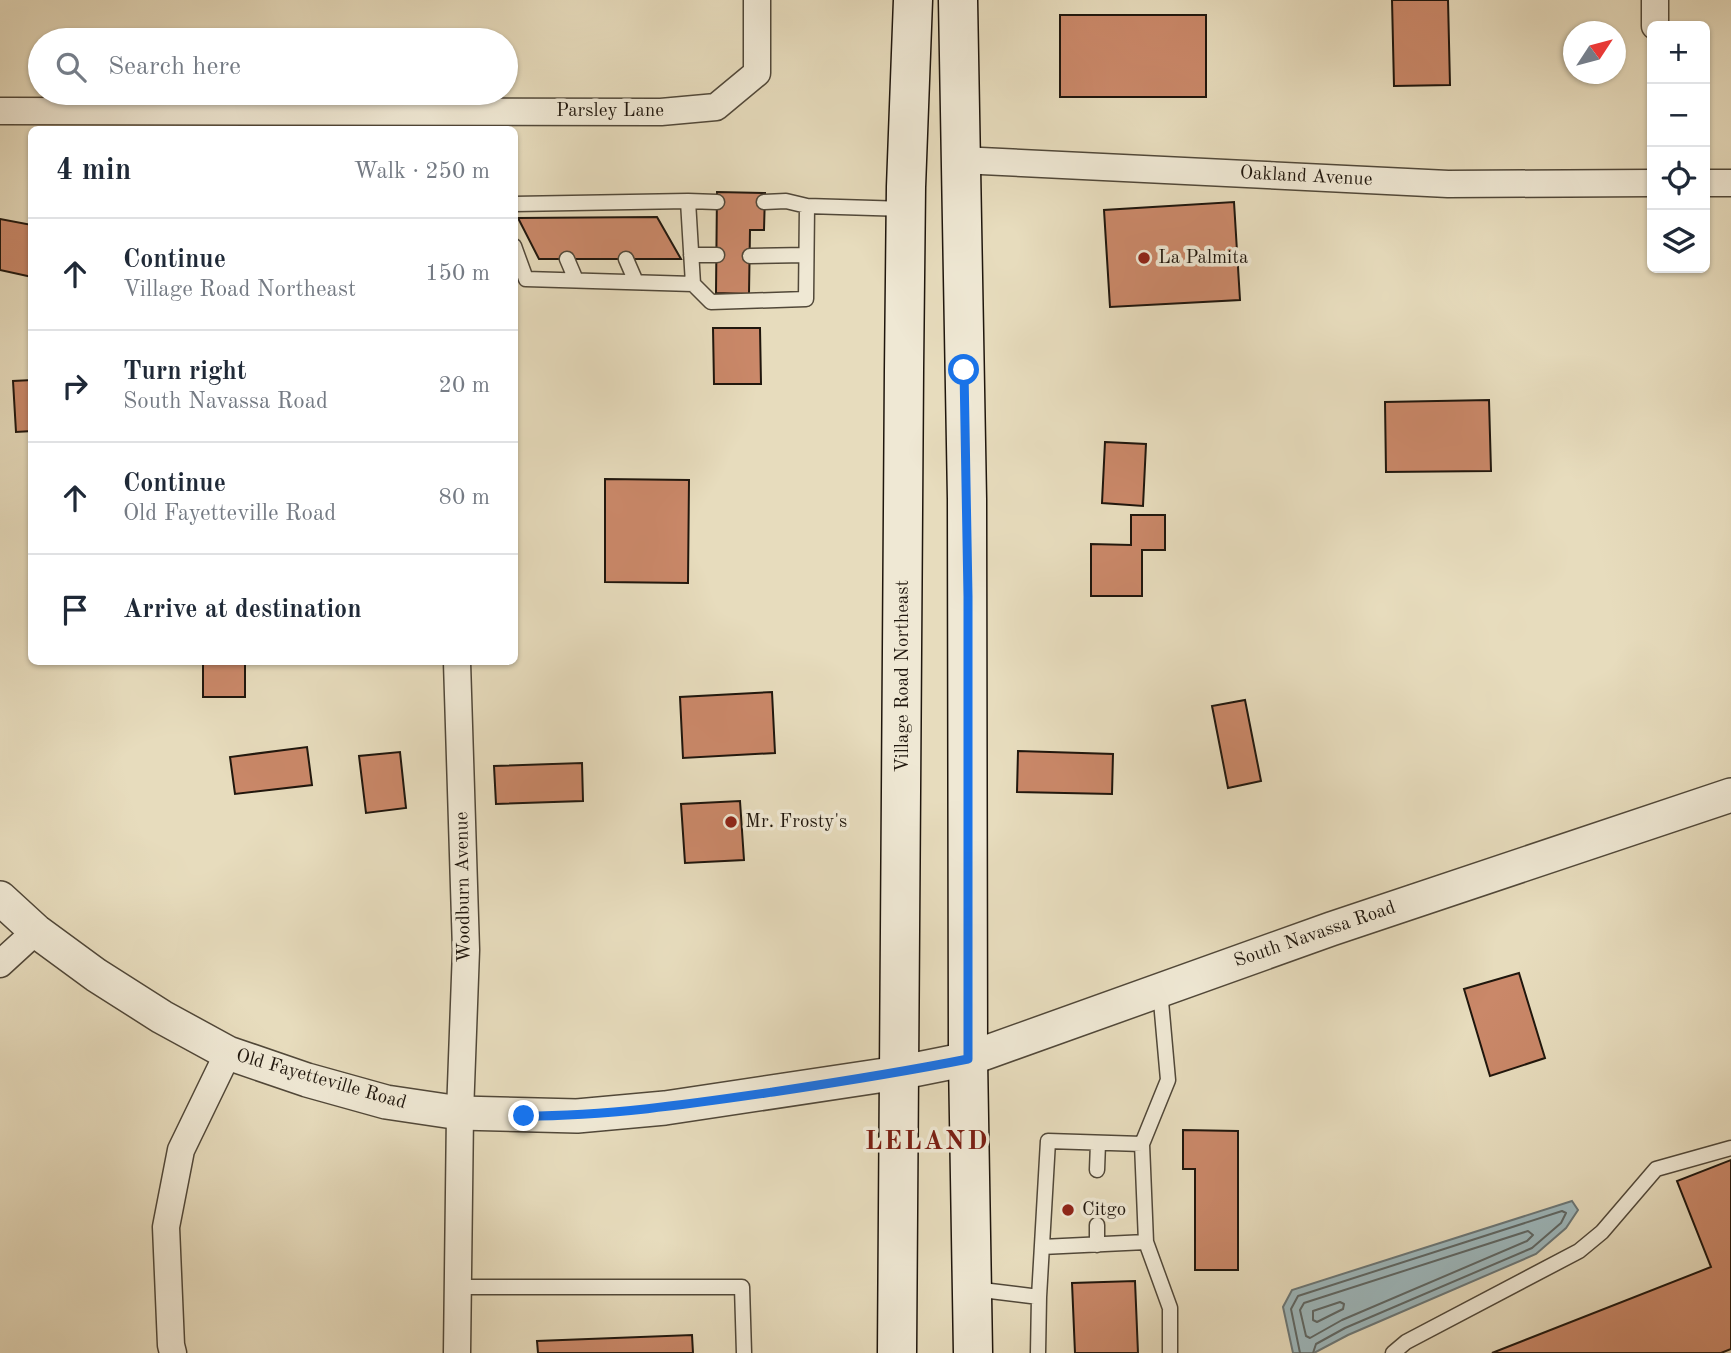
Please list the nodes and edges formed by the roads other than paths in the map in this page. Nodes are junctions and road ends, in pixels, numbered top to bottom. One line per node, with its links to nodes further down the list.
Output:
1 (757, 0): 6 (street, Parsley Lane)
2 (912, 0): 17 (main road, Village Road Northeast)
3 (958, 0): 7 (main road)
4 (1655, 0): 5 (street)
5 (1655, 21)
6 (0, 111)
7 (960, 160): 8 (street, Oakland Avenue); 36 (main road)
8 (1647, 183)
9 (1710, 183): 10 (street)
10 (1731, 183)
11 (688, 201): 12 (lane); 13 (lane); 19 (lane)
12 (604, 202): 15 (lane); 18 (lane)
13 (717, 202)
14 (764, 202): 16 (lane)
15 (518, 205)
16 (807, 206): 17 (lane); 20 (lane)
17 (907, 209): 37 (main road, Village Road Northeast)
18 (609, 217)
19 (691, 255): 21 (lane); 28 (lane)
20 (806, 255): 22 (lane); 28 (lane)
21 (717, 256)
22 (750, 256)
23 (518, 257): 26 (lane)
24 (567, 259): 26 (lane)
25 (626, 259): 27 (lane)
26 (576, 280): 27 (lane)
27 (636, 282): 28 (lane)
28 (693, 284)
29 (457, 665): 38 (street, Woodburn Avenue)
30 (1731, 795): 34 (street, South Navassa Road)
31 (0, 898): 32 (street, Old Fayetteville Road)
32 (36, 931): 33 (street); 35 (street, Old Fayetteville Road)
33 (0, 964)
34 (1160, 990): 36 (street, South Navassa Road); 40 (lane)
35 (228, 1053): 38 (street, Old Fayetteville Road); 50 (street)
36 (968, 1059): 37 (street, South Navassa Road); 48 (main road)
37 (898, 1073): 38 (street, Old Fayetteville Road); 53 (main road, Village Road Northeast)
38 (460, 1113): 47 (street, Woodburn Avenue)
39 (1097, 1143): 40 (lane); 42 (lane); 46 (lane)
40 (1142, 1144): 44 (lane)
41 (1731, 1148): 57 (lane)
42 (1097, 1170)
43 (1097, 1224): 45 (lane)
44 (1146, 1242): 45 (lane); 56 (lane)
45 (1097, 1245): 46 (lane)
46 (1042, 1247): 49 (lane)
47 (457, 1287): 51 (street, Woodburn Avenue); 52 (lane)
48 (972, 1289): 49 (lane); 54 (main road)
49 (1039, 1297): 55 (lane)
50 (173, 1353)
51 (457, 1353)
52 (744, 1353)
53 (897, 1353)
54 (973, 1353)
55 (1038, 1353)
56 (1170, 1353)
57 (1393, 1353)

